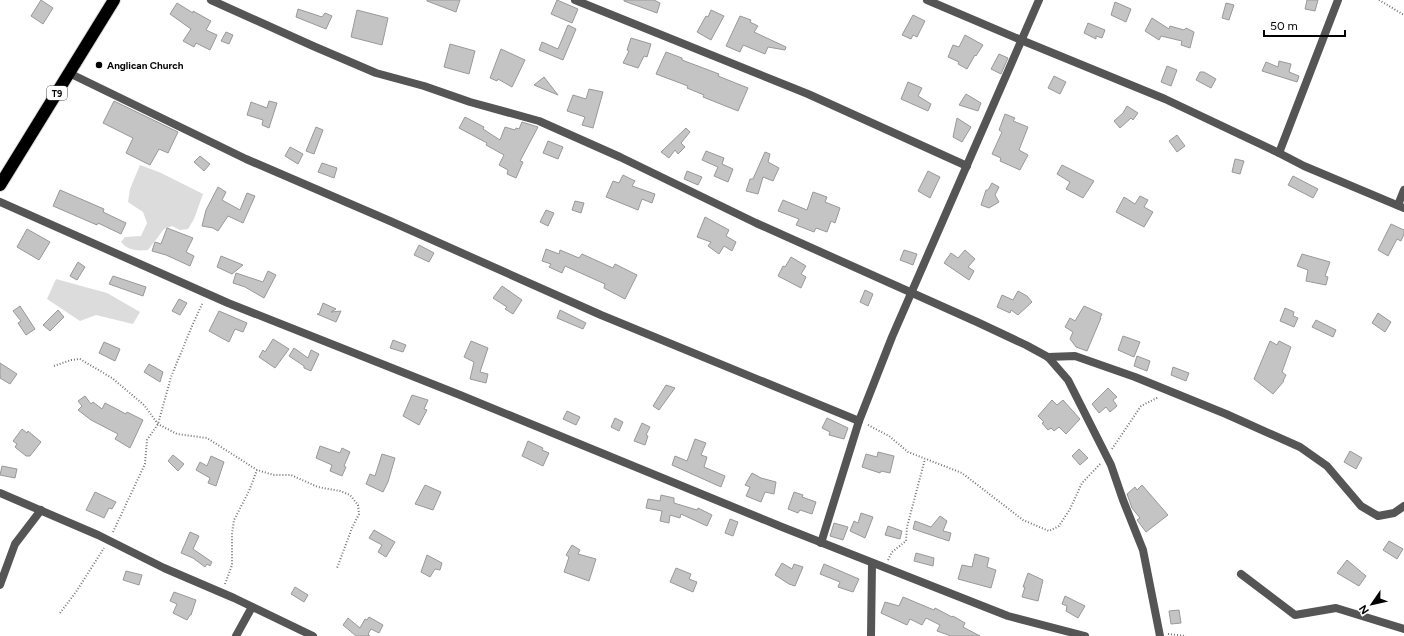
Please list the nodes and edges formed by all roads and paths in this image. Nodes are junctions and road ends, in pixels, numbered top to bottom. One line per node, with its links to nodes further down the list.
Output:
1 (114, 0): 10 (highway, T9)
2 (211, 0): 17 (street)
3 (575, 0): 12 (street)
4 (927, 0): 9 (street)
5 (1039, 0): 9 (street)
6 (1338, 0): 11 (street)
7 (1379, 0): 8 (path)
8 (1404, 15)
9 (1021, 40): 11 (street); 12 (street)
10 (69, 73): 13 (highway, T9); 22 (street)
11 (1279, 153): 16 (street)
12 (967, 166): 17 (street)
13 (0, 185)
14 (1404, 190): 16 (street)
15 (0, 202): 18 (street)
16 (1401, 206)
17 (912, 292): 19 (street); 22 (street)
18 (207, 294): 23 (path); 31 (street)
19 (1048, 357): 21 (street); 24 (street)
20 (54, 366): 23 (path)
21 (1170, 391): 24 (path); 28 (street)
22 (859, 421): 25 (path); 31 (street)
23 (158, 424): 26 (path); 30 (path)
24 (1107, 457): 25 (path); 41 (street)
25 (925, 459): 34 (path)
26 (257, 470): 33 (path); 37 (path)
27 (0, 493): 29 (street)
28 (1404, 506)
29 (40, 510): 30 (street); 36 (street)
30 (109, 540): 37 (street); 39 (path)
31 (821, 543): 32 (street)
32 (872, 563): 34 (street); 44 (street)
33 (337, 568)
34 (885, 568): 45 (street)
35 (1240, 574): 40 (street)
36 (0, 585)
37 (222, 592): 38 (street)
38 (252, 607): 42 (street); 43 (street)
39 (60, 613)
40 (1404, 629)
41 (1160, 635): 46 (path)
42 (236, 636)
43 (313, 636)
44 (871, 636)
45 (1085, 636)
46 (1186, 636)

